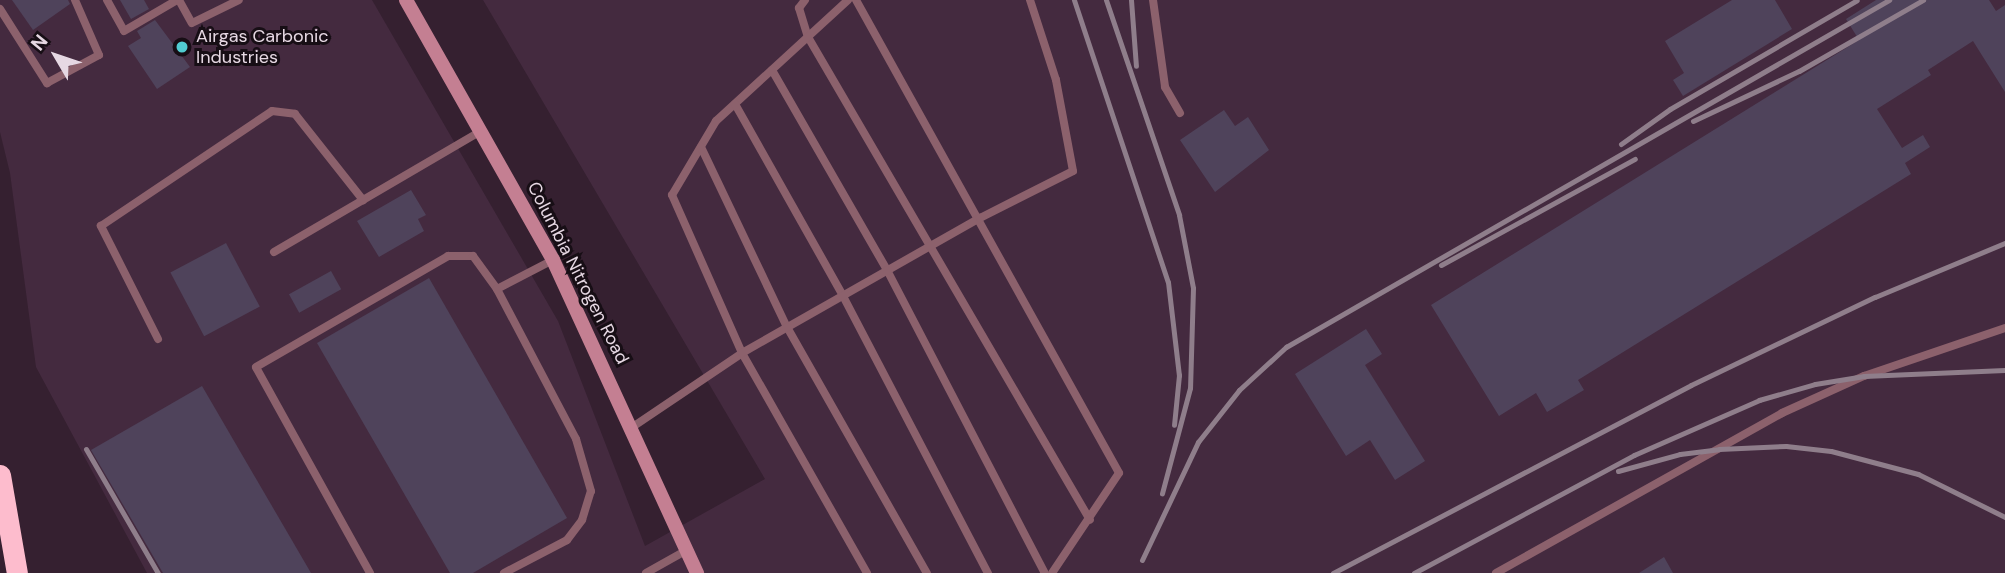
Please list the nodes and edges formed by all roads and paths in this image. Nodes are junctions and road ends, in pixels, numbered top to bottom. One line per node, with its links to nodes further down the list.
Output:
1 (75, 0): 11 (lane)
2 (107, 0): 3 (lane)
3 (178, 0): 4 (lane)
4 (239, 0)
5 (406, 0): 16 (street, Columbia Nitrogen Road)
6 (805, 0): 12 (lane)
7 (848, 0): 12 (lane)
8 (856, 0): 19 (lane)
9 (1030, 0): 19 (lane)
10 (1153, 0): 15 (lane)
11 (0, 9)
12 (808, 37): 13 (lane); 20 (lane)
13 (772, 70): 14 (lane); 23 (lane)
14 (734, 104): 17 (lane); 25 (lane)
15 (1180, 113)
16 (481, 131): 18 (lane); 22 (street, Columbia Nitrogen Road)
17 (701, 147): 26 (lane); 29 (lane)
18 (363, 200): 21 (lane); 28 (lane)
19 (980, 218): 20 (lane); 32 (lane)
20 (929, 247): 23 (lane); 32 (lane)
21 (274, 252)
22 (553, 260): 24 (lane); 30 (street, Columbia Nitrogen Road)
23 (887, 270): 25 (lane); 42 (lane)
24 (497, 289): 35 (lane); 36 (lane)
25 (843, 296): 26 (lane); 41 (lane)
26 (787, 327): 29 (lane); 40 (lane)
27 (2005, 328): 44 (lane)
28 (158, 339)
29 (742, 353): 30 (lane); 39 (lane)
30 (631, 428): 33 (street, Columbia Nitrogen Road)
31 (0, 475): 34 (highway)
32 (1090, 520): 43 (lane)
33 (687, 551): 37 (lane); 38 (street, Columbia Nitrogen Road)
34 (16, 573)
35 (370, 573)
36 (504, 573)
37 (646, 573)
38 (697, 573)
39 (866, 573)
40 (927, 573)
41 (988, 573)
42 (1045, 573)
43 (1052, 573)
44 (1496, 573)

